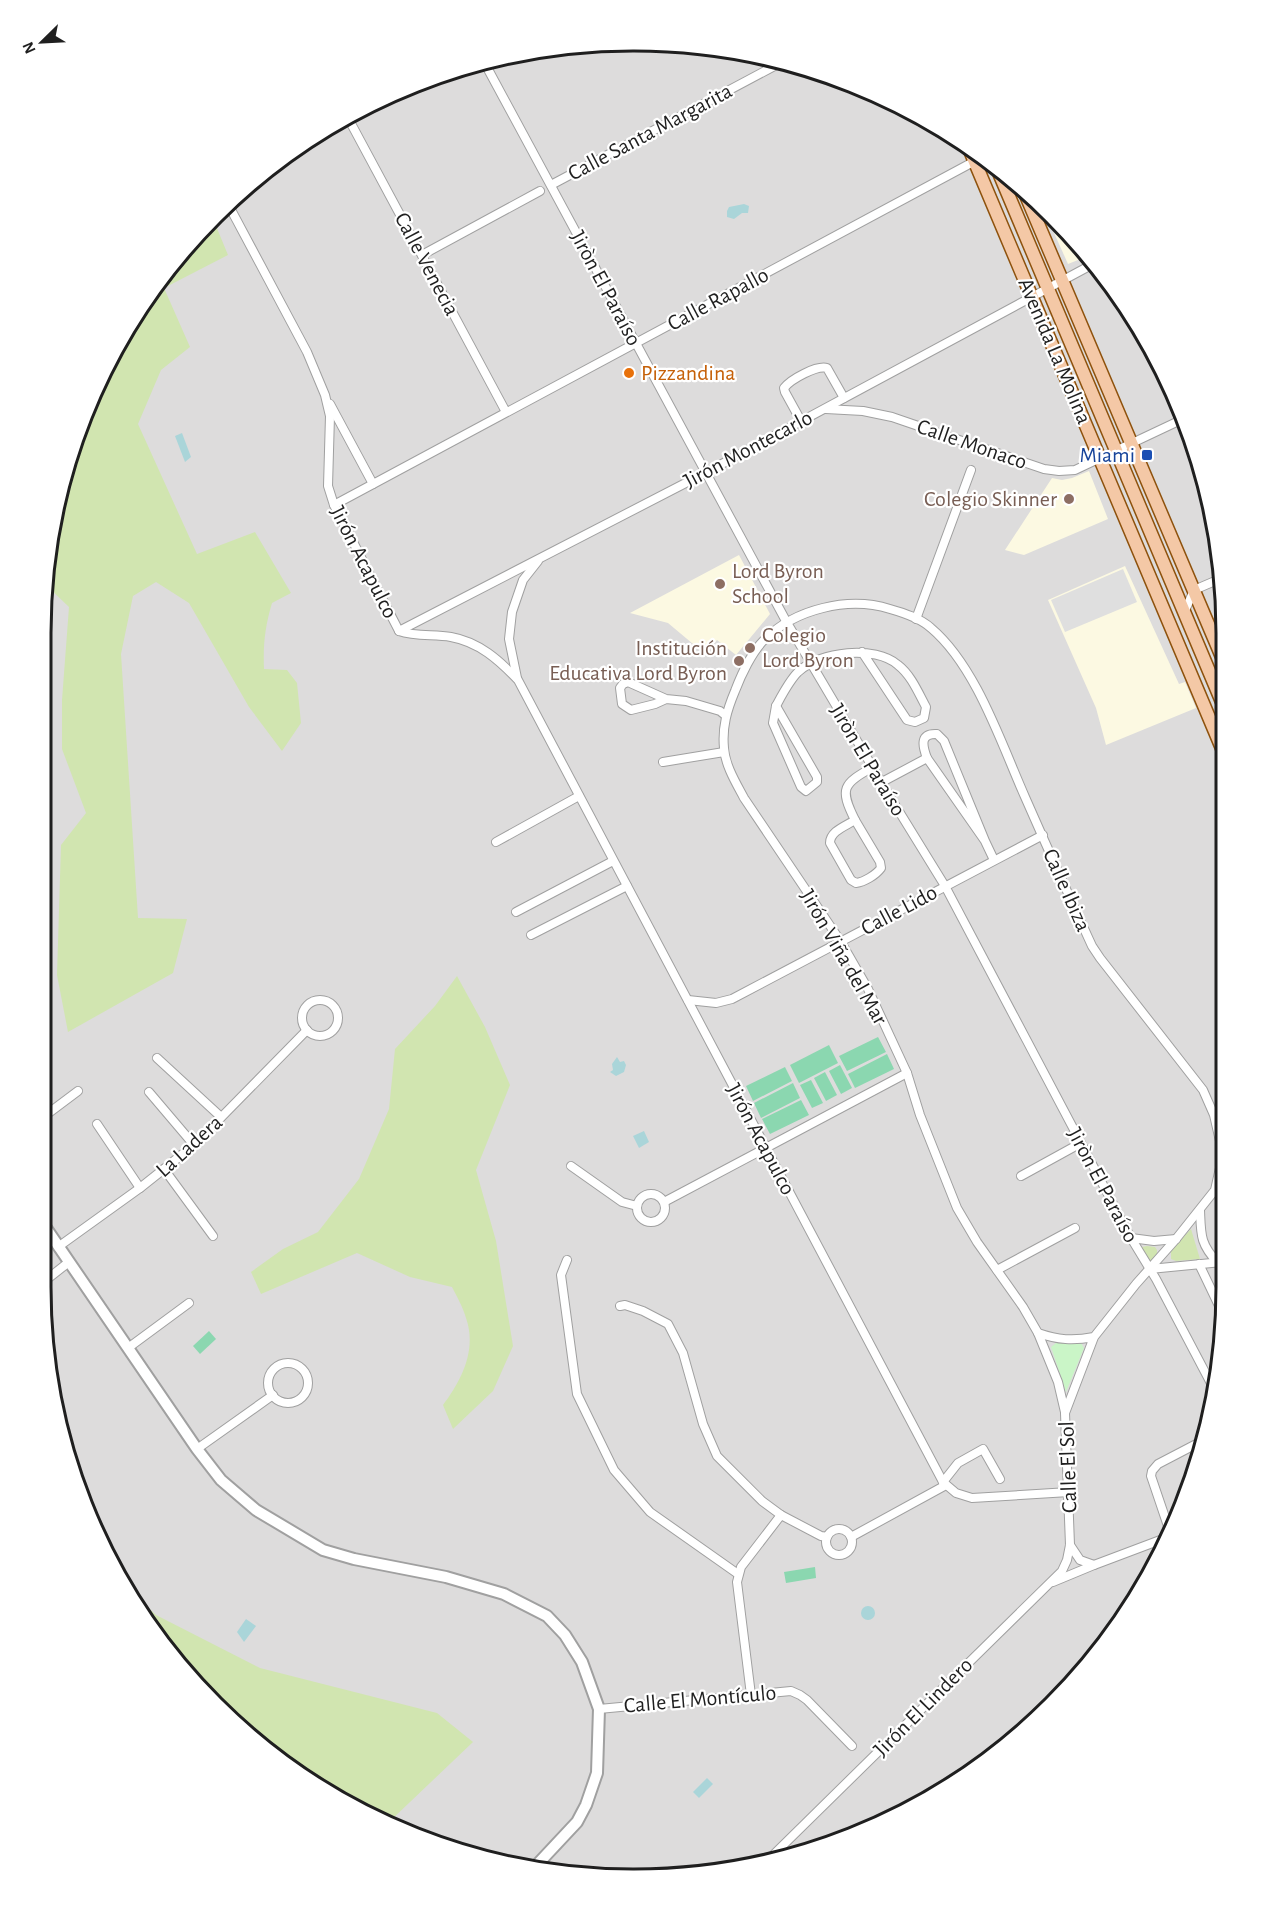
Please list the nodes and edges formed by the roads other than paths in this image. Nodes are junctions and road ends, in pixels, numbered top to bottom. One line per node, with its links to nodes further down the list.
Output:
1 (771, 68): 6 (street, Calle Santa Margarita)
2 (488, 70): 6 (street, Jiròn El Paraíso)
3 (351, 124): 10 (street, Calle Venecia)
4 (975, 162): 14 (main road, Avenida La Molina); 15 (street, Calle Rapallo)
5 (1004, 184): 13 (main road, Avenida La Molina)
6 (551, 185): 15 (street, Jiròn El Paraíso)
7 (540, 191): 10 (street)
8 (1032, 210): 12 (main road, Avenida La Molina)
9 (232, 212): 16 (street, Jirón Acapulco)
10 (422, 255): 19 (street, Calle Venecia)
11 (1086, 268): 12 (street, Jirón Montecarlo)
12 (1063, 280): 13 (street, Jirón Montecarlo); 22 (main road, Avenida La Molina)
13 (1048, 289): 14 (street, Jirón Montecarlo); 23 (main road, Avenida La Molina)
14 (1033, 298): 17 (street, Jirón Montecarlo); 24 (main road, Avenida La Molina)
15 (635, 343): 19 (street, Calle Rapallo); 26 (street, Jiròn El Paraíso)
16 (325, 395): 27 (street); 28 (street, Jirón Acapulco)
17 (844, 398): 18 (street, Jirón Montecarlo); 20 (street)
18 (824, 409): 20 (street, Jirón Montecarlo); 24 (street, Calle Monaco)
19 (506, 412): 27 (street, Calle Rapallo)
20 (801, 421): 26 (street, Jirón Montecarlo)
21 (1176, 423): 22 (street, Calle Monaco)
22 (1132, 443): 23 (street, Calle Monaco); 31 (main road, Avenida La Molina)
23 (1116, 451): 24 (street, Calle Monaco); 32 (main road, Avenida La Molina)
24 (1100, 459): 44 (main road, Avenida La Molina)
25 (971, 470): 33 (street)
26 (705, 473): 29 (street, Jirón Montecarlo); 34 (street, Jiròn El Paraíso)
27 (373, 484): 28 (street, Calle Rapallo)
28 (334, 505): 35 (street, Jirón Acapulco)
29 (541, 557): 35 (street, Jirón Montecarlo); 39 (street, Jirón Acapulco)
30 (1214, 582): 31 (street)
31 (1194, 590): 32 (street); 36 (main road, Avenida La Molina)
32 (1184, 613): 40 (main road, Avenida La Molina)
33 (916, 619): 34 (street, Calle Ibiza); 52 (street, Calle Ibiza)
34 (786, 621): 38 (street, Jiròn El Paraíso); 43 (street, Jirón Viña del Mar)
35 (399, 631): 39 (street, Jirón Acapulco)
36 (1216, 643)
37 (862, 652): 37 (street); 38 (street)
38 (811, 664): 42 (street); 48 (street, Jiròn El Paraíso)
39 (518, 680): 50 (street, Jirón Acapulco)
40 (1216, 688)
41 (666, 699): 41 (street); 43 (street)
42 (776, 706): 42 (street)
43 (725, 715): 45 (street, Jirón Viña del Mar)
44 (1216, 734)
45 (724, 752): 47 (street); 61 (street, Jirón Viña del Mar)
46 (927, 758): 49 (street); 53 (street); 53 (street)
47 (663, 762)
48 (873, 767): 49 (street, Jiròn El Paraíso); 51 (street)
49 (882, 782): 58 (street, Jiròn El Paraíso)
50 (579, 796): 54 (street); 56 (street, Jirón Acapulco)
51 (855, 820): 51 (street)
52 (1043, 835): 55 (street, Calle Lido); 71 (street, Calle Ibiza)
53 (985, 841): 55 (street)
54 (496, 842)
55 (994, 860): 58 (street, Calle Lido)
56 (614, 861): 57 (street, Jirón Acapulco); 59 (street)
57 (627, 886): 60 (street); 62 (street, Jirón Acapulco)
58 (945, 886): 61 (street, Calle Lido); 72 (street, Jiròn El Paraíso)
59 (516, 912)
60 (531, 935)
61 (841, 942): 62 (street, Calle Lido); 65 (street, Jirón Viña del Mar)
62 (688, 1000): 74 (street, Jirón Acapulco)
63 (307, 1030): 63 (street); 69 (street, La Ladera)
64 (157, 1058): 69 (street)
65 (907, 1073): 74 (street); 95 (street, Jirón Viña del Mar)
66 (78, 1091): 68 (street)
67 (149, 1092): 73 (street)
68 (51, 1111)
69 (221, 1118): 73 (street, La Ladera)
70 (97, 1124): 79 (street)
71 (1216, 1124)
72 (1081, 1143): 77 (street); 86 (street, Jiròn El Paraíso)
73 (194, 1145): 76 (street, La Ladera)
74 (765, 1148): 80 (street); 109 (street, Jirón Acapulco)
75 (571, 1166): 81 (street)
76 (164, 1169): 79 (street, La Ladera); 85 (street)
77 (1021, 1176)
78 (1216, 1186): 82 (street, Calle Ibiza)
79 (140, 1188): 88 (street, La Ladera)
80 (664, 1202): 81 (street); 81 (street)
81 (637, 1206)
82 (1200, 1210): 87 (street, Calle Ibiza); 89 (street)
83 (1074, 1228): 95 (street)
84 (51, 1236): 88 (street)
85 (213, 1236)
86 (1131, 1238): 87 (street); 94 (street, Jiròn El Paraíso)
87 (1176, 1239): 94 (street, Calle Ibiza)
88 (58, 1247): 91 (street)
89 (1216, 1259)
90 (567, 1260): 118 (street)
91 (69, 1262): 96 (street); 102 (street)
92 (1216, 1263): 93 (street)
93 (1199, 1264): 94 (street); 97 (street)
94 (1150, 1269): 101 (street, Calle El Sol); 103 (street, Jiròn El Paraíso)
95 (997, 1270): 100 (street, Jirón Viña del Mar)
96 (51, 1276)
97 (1216, 1299)
98 (189, 1303): 102 (street)
99 (620, 1306): 111 (street)
100 (1038, 1333): 101 (street); 105 (street, Jirón Viña del Mar)
101 (1094, 1337): 105 (street, Calle El Sol)
102 (128, 1348): 107 (street)
103 (1208, 1379)
104 (273, 1395): 104 (street); 107 (street)
105 (1065, 1413): 110 (street, Calle El Sol)
106 (1193, 1445): 112 (street)
107 (197, 1449): 121 (street)
108 (1000, 1479): 109 (street)
109 (945, 1483): 110 (street); 114 (street)
110 (1069, 1492): 116 (street, Calle El Sol)
111 (781, 1515): 113 (street); 118 (street)
112 (1166, 1521)
113 (827, 1537): 114 (street); 114 (street)
114 (851, 1537)
115 (1158, 1540): 117 (street)
116 (1070, 1545): 117 (street); 119 (street, Jirón El Lindero)
117 (1094, 1564): 119 (street)
118 (738, 1574): 120 (street)
119 (1049, 1584): 123 (street, Jirón El Lindero)
120 (751, 1695): 121 (street, Calle El Montículo); 122 (street, Calle El Montículo)
121 (599, 1709): 124 (street)
122 (852, 1746)
123 (778, 1851)
124 (540, 1861)

